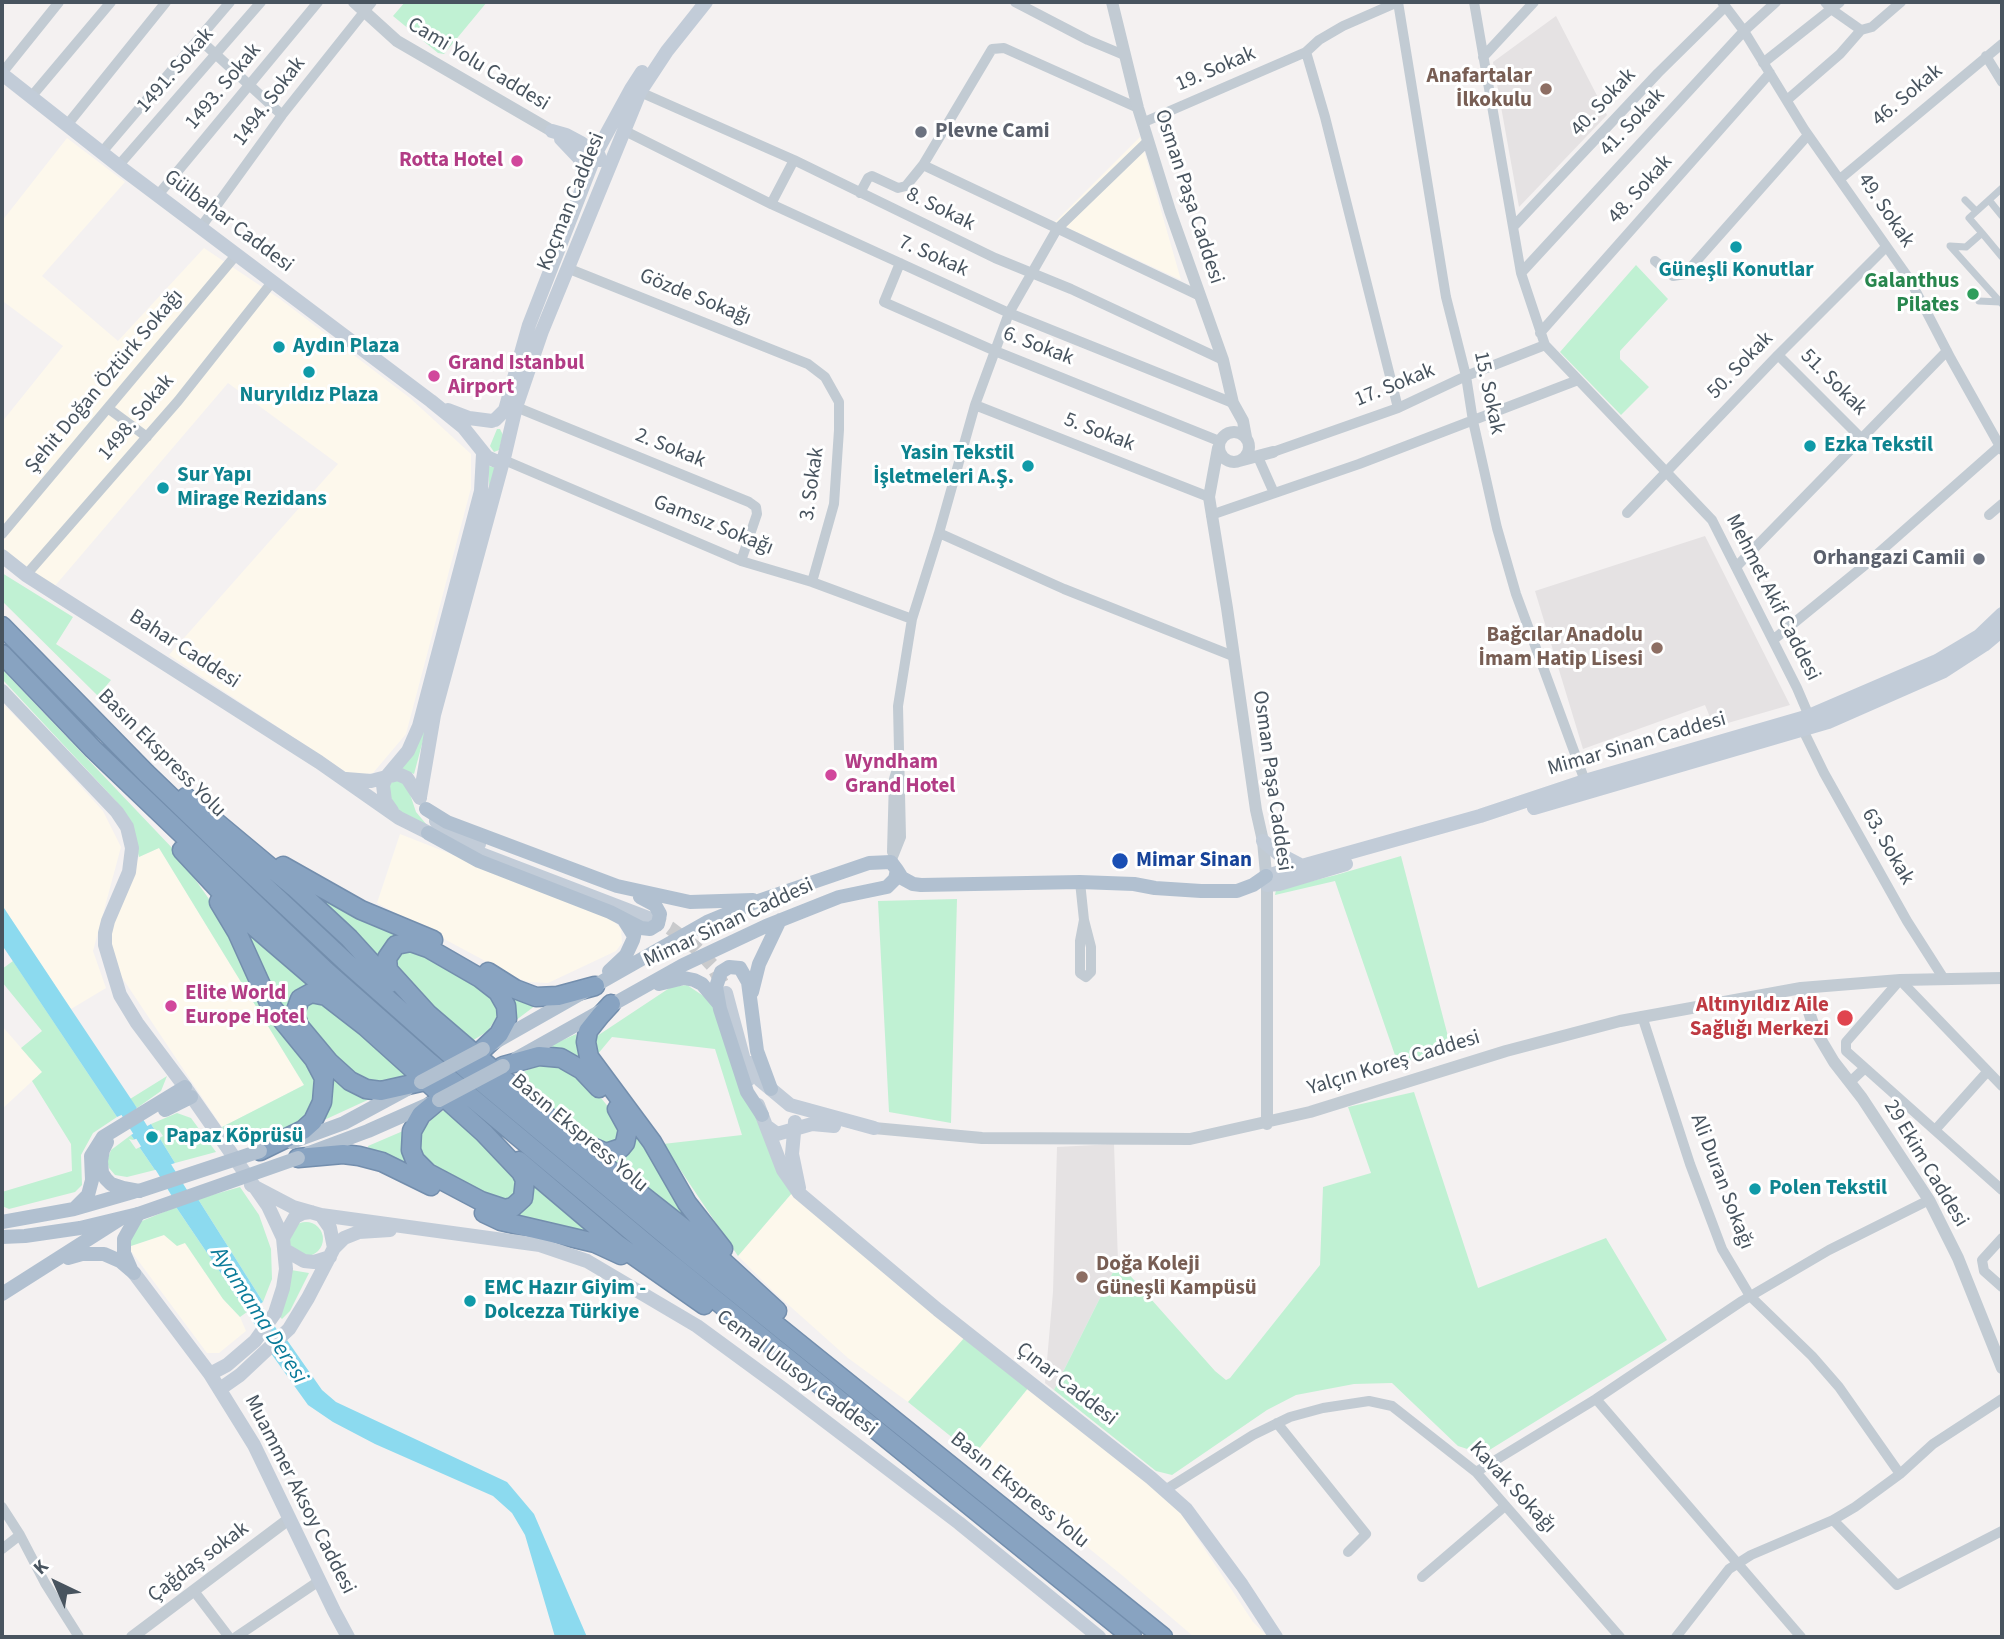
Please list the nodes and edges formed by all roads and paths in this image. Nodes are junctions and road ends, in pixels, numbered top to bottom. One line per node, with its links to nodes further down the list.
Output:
1 (59, 2): 30 (street)
2 (111, 2): 35 (street)
3 (166, 2): 40 (street)
4 (230, 2): 22 (street)
5 (261, 2): 25 (street, 1491. Sokak)
6 (318, 2): 33 (street, 1493. Sokak)
7 (354, 2): 19 (street, Cami Yolu Caddesi)
8 (694, 2): 46 (main road, Koçman Caddesi)
9 (706, 2): 34 (main road, Koçman Caddesi)
10 (1015, 2): 26 (street)
11 (1112, 2): 26 (street, Osman Paşa Caddesi)
12 (1398, 2): 24 (street, 19. Sokak); 85 (street, 15. Sokak)
13 (1474, 2): 28 (street)
14 (1534, 2): 28 (street)
15 (1776, 2): 21 (street, 41. Sokak)
16 (1901, 2): 20 (street)
17 (1724, 4): 21 (street, 49. Sokak); 62 (street, 40. Sokak)
18 (1832, 4): 20 (street); 29 (street)
19 (368, 7): 38 (street, 1494. Sokak); 42 (street, Cami Yolu Caddesi)
20 (1861, 30): 36 (street)
21 (1744, 32): 29 (street, 49. Sokak); 72 (street, 41. Sokak)
22 (199, 38): 25 (street); 45 (street)
23 (2002, 44): 27 (street, 46. Sokak)
24 (1306, 52): 39 (street, 19. Sokak); 91 (street)
25 (217, 54): 33 (street); 48 (street, 1491. Sokak)
26 (1124, 55): 37 (street, Osman Paşa Caddesi)
27 (1986, 56): 32 (street); 50 (street, 46. Sokak)
28 (1483, 57): 62 (street)
29 (1763, 63): 31 (street, 49. Sokak)
30 (2, 73): 35 (main road, Gülbahar Caddesi)
31 (1770, 73): 36 (street, 49. Sokak); 78 (street, 48. Sokak)
32 (2002, 82)
33 (250, 86): 38 (street); 54 (street, 1493. Sokak)
34 (640, 92): 41 (main road, Koçman Caddesi); 47 (street, 8. Sokak)
35 (31, 97): 40 (main road, Gülbahar Caddesi)
36 (1787, 100): 43 (street, 49. Sokak)
37 (1138, 108): 39 (street, Osman Paşa Caddesi); 49 (street)
38 (282, 115): 61 (street, 1494. Sokak)
39 (1142, 123): 44 (street, Osman Paşa Caddesi)
40 (67, 125): 45 (main road, Gülbahar Caddesi)
41 (623, 130): 57 (street, 7. Sokak); 60 (main road, Koçman Caddesi)
42 (552, 131): 46 (main road); 51 (main road)
43 (1808, 135): 50 (street, 49. Sokak); 68 (street)
44 (1148, 141): 63 (street); 74 (street, Osman Paşa Caddesi)
45 (102, 152): 48 (main road, Gülbahar Caddesi)
46 (596, 153): 51 (main road, Koçman Caddesi); 60 (main road)
47 (794, 160): 53 (street, 8. Sokak); 57 (street)
48 (118, 165): 54 (main road, Gülbahar Caddesi)
49 (923, 165): 53 (street); 63 (street)
50 (1840, 179): 65 (street, 49. Sokak)
51 (583, 187): 93 (main road, Koçman Caddesi)
52 (2002, 188): 56 (street)
53 (860, 193): 71 (street, 8. Sokak)
54 (158, 195): 61 (main road, Gülbahar Caddesi)
55 (1965, 200): 58 (street)
56 (1989, 200): 58 (street); 59 (street)
57 (771, 204): 69 (street, 7. Sokak)
58 (1976, 211): 64 (street)
59 (2002, 216)
60 (587, 219): 70 (main road, Koçman Caddesi)
61 (201, 227): 66 (main road, Gülbahar Caddesi)
62 (1513, 227): 72 (street)
63 (1057, 229): 71 (street); 74 (street)
64 (1982, 233): 67 (street); 76 (street)
65 (1885, 248): 81 (street, 49. Sokak); 82 (street, 50. Sokak)
66 (237, 254): 73 (main road, Gülbahar Caddesi); 92 (street, Şehit Doğan Öztürk Sokağı)
67 (2002, 257)
68 (1655, 261)
69 (900, 263): 77 (street, 7. Sokak); 80 (street, 6. Sokak)
70 (567, 268): 84 (street, Gözde Sokağı); 90 (main road, Koçman Caddesi)
71 (1031, 273): 77 (street); 83 (street, 8. Sokak)
72 (1521, 273): 78 (street)
73 (273, 281): 87 (main road, Gülbahar Caddesi); 96 (street, 1498. Sokak)
74 (1200, 296): 83 (street, Osman Paşa Caddesi)
75 (1979, 301): 76 (street)
76 (2001, 303)
77 (1009, 313): 80 (street); 88 (street, 7. Sokak)
78 (1540, 333): 79 (street)
79 (1545, 345): 85 (street, 17. Sokak); 86 (street, Mehmet Akif Caddesi)
80 (995, 351): 89 (street); 99 (street, 6. Sokak)
81 (1947, 351): 97 (street); 100 (street, 49. Sokak)
82 (1778, 355): 97 (street, 51. Sokak); 106 (street, 50. Sokak)
83 (1223, 360): 88 (street, Osman Paşa Caddesi)
84 (808, 364): 119 (street, 3. Sokak)
85 (1466, 376): 91 (street, 17. Sokak); 94 (street, 15. Sokak)
86 (1578, 380): 94 (street); 106 (street, Mehmet Akif Caddesi)
87 (431, 401): 93 (main road, Gülbahar Caddesi); 101 (main road, Gülbahar Caddesi)
88 (1233, 403): 98 (street, Osman Paşa Caddesi); 99 (street, Osman Paşa Caddesi)
89 (975, 405): 108 (street, 5. Sokak); 113 (street)
90 (516, 407): 95 (main road, Koçman Caddesi); 116 (street, 2. Sokak)
91 (1398, 408): 102 (street, 17. Sokak)
92 (109, 409): 96 (street); 114 (street, Şehit Doğan Öztürk Sokağı)
93 (494, 421): 95 (main road); 101 (main road, Koçman Caddesi)
94 (1473, 421): 107 (street); 134 (street, 15. Sokak)
95 (510, 435): 104 (main road, Koçman Caddesi)
96 (147, 437): 118 (street, 1498. Sokak)
97 (1861, 438): 117 (street)
98 (1247, 440): 99 (street); 102 (street); 105 (street)
99 (1220, 442): 105 (street); 108 (street, Osman Paşa Caddesi)
100 (2001, 447): 124 (street)
101 (482, 451): 104 (main road); 132 (main road)
102 (1273, 452): 103 (street, 17. Sokak)
103 (1258, 457): 105 (street, 17. Sokak); 107 (street)
104 (504, 460): 116 (street, Gamsız Sokağı); 135 (main road)
105 (1237, 461): 108 (street)
106 (1666, 472): 110 (street, 50. Sokak); 117 (street, Mehmet Akif Caddesi)
107 (1274, 493): 112 (street)
108 (1209, 497): 112 (street, Osman Paşa Caddesi)
109 (2002, 504): 111 (street)
110 (1627, 513)
111 (1990, 515)
112 (1211, 516): 126 (street, Osman Paşa Caddesi)
113 (939, 533): 121 (street); 126 (street)
114 (2, 534)
115 (2, 556): 118 (main road, Bahar Caddesi)
116 (741, 561): 119 (street, Gamsız Sokağı)
117 (1737, 566): 124 (street, Mehmet Akif Caddesi)
118 (26, 575): 133 (main road, Bahar Caddesi)
119 (811, 582): 121 (street, Gamsız Sokağı)
120 (2002, 614): 129 (main road, Mimar Sinan Caddesi)
121 (912, 619): 141 (street)
122 (2, 625): 128 (highway, Basın Ekspress Yolu)
123 (2002, 630): 130 (main road, Mimar Sinan Caddesi)
124 (1773, 640): 129 (street, Mehmet Akif Caddesi)
125 (2, 654): 131 (highway, Basın Ekspress Yolu)
126 (1233, 656): 139 (street, Osman Paşa Caddesi)
127 (2, 691): 170 (main road)
128 (88, 715): 137 (highway); 212 (highway, Basın Ekspress Yolu)
129 (1809, 716): 130 (street); 134 (main road, Mimar Sinan Caddesi)
130 (1803, 730): 143 (main road, Mimar Sinan Caddesi); 151 (street, 63. Sokak)
131 (93, 749): 140 (highway); 211 (highway, Basın Ekspress Yolu)
132 (387, 776): 133 (main road); 135 (main road); 136 (main road)
133 (344, 779): 136 (main road, Bahar Caddesi)
134 (1585, 781): 142 (main road, Mimar Sinan Caddesi)
135 (423, 803): 138 (main road); 145 (main road)
136 (392, 812): 138 (main road)
137 (230, 832): 153 (highway); 159 (highway)
138 (428, 833): 147 (main road)
139 (1264, 841): 142 (main road); 143 (street, Osman Paşa Caddesi)
140 (188, 856): 161 (highway); 181 (highway)
141 (894, 863): 144 (main road); 146 (main road, Mimar Sinan Caddesi); 148 (main road, Mimar Sinan Caddesi)
142 (1301, 866): 143 (main road, Mimar Sinan Caddesi)
143 (1266, 880): 144 (main road); 174 (street, Osman Paşa Caddesi)
144 (1080, 882): 149 (street)
145 (617, 887): 146 (main road); 147 (main road)
146 (758, 901): 153 (main road, Mimar Sinan Caddesi)
147 (620, 916): 153 (main road)
148 (780, 920): 155 (main road, Mimar Sinan Caddesi); 156 (main road)
149 (1084, 920)
150 (2002, 978): 151 (street, Yalçın Koreş Caddesi)
151 (1944, 979): 152 (street, Yalçın Koreş Caddesi)
152 (1900, 981): 154 (street, Yalçın Koreş Caddesi); 164 (street); 165 (street)
153 (595, 986): 162 (main road, Mimar Sinan Caddesi)
154 (1801, 988): 160 (street, Yalçın Koreş Caddesi); 167 (street, 29 Ekim Caddesi)
155 (637, 990): 157 (main road, Mimar Sinan Caddesi); 158 (main road)
156 (750, 997): 158 (main road); 169 (main road)
157 (611, 1004): 163 (main road, Mimar Sinan Caddesi); 204 (highway)
158 (720, 1009): 173 (main road)
159 (428, 1014): 162 (highway); 177 (highway)
160 (1642, 1016): 174 (street, Yalçın Koreş Caddesi); 203 (street, Ali Duran Sokağı)
161 (366, 1027): 166 (highway); 179 (highway)
162 (483, 1049): 166 (main road, Mimar Sinan Caddesi, bridge)
163 (503, 1066): 171 (main road, Mimar Sinan Caddesi, bridge); 177 (highway)
164 (1865, 1068): 167 (street); 178 (street)
165 (1987, 1072): 168 (street); 178 (street)
166 (421, 1082): 181 (main road, Mimar Sinan Caddesi)
167 (1850, 1083): 187 (street, 29 Ekim Caddesi)
168 (2002, 1086)
169 (771, 1089): 172 (main road); 173 (main road, Çınar Caddesi)
170 (188, 1092): 180 (main road); 183 (main road)
171 (439, 1100): 179 (highway); 182 (main road, Mimar Sinan Caddesi)
172 (790, 1105): 175 (main road); 176 (main road)
173 (764, 1120): 176 (main road, Yalçın Koreş Caddesi); 186 (main road, Çınar Caddesi)
174 (1267, 1124): 175 (street, Yalçın Koreş Caddesi)
175 (874, 1128): 176 (main road, Yalçın Koreş Caddesi)
176 (795, 1129): 186 (main road)
177 (564, 1130): 204 (highway)
178 (1935, 1130): 184 (street)
179 (484, 1133): 201 (highway)
180 (109, 1137): 185 (main road); 188 (main road)
181 (260, 1151): 185 (main road, Mimar Sinan Caddesi, bridge)
182 (298, 1158): 189 (main road, Mimar Sinan Caddesi, bridge); 201 (highway)
183 (251, 1185): 190 (main road, Cemal Ulusoy Caddesi); 196 (main road)
184 (2002, 1190)
185 (139, 1191): 188 (main road, Mimar Sinan Caddesi)
186 (799, 1193): 216 (main road, Çınar Caddesi)
187 (1929, 1200): 203 (street); 206 (street, 29 Ekim Caddesi)
188 (74, 1209): 192 (main road, Mimar Sinan Caddesi)
189 (138, 1214): 191 (main road, Mimar Sinan Caddesi); 199 (main road)
190 (316, 1214): 193 (main road, Cemal Ulusoy Caddesi); 196 (main road); 197 (main road)
191 (120, 1219): 194 (main road, Mimar Sinan Caddesi); 198 (main road)
192 (3, 1221)
193 (426, 1229): 197 (main road, Cemal Ulusoy Caddesi); 234 (main road, Cemal Ulusoy Caddesi)
194 (2, 1237)
195 (2002, 1238): 200 (street)
196 (284, 1244): 197 (main road); 205 (main road)
197 (332, 1252): 205 (main road)
198 (54, 1263): 199 (main road); 202 (main road)
199 (134, 1273): 207 (main road, Muammer Aksoy Caddesi)
200 (2002, 1287)
201 (684, 1290): 211 (highway)
202 (2, 1294)
203 (1750, 1296): 209 (street); 215 (street, Ali Duran Sokağı)
204 (781, 1315): 212 (highway)
205 (259, 1347): 207 (main road); 208 (main road)
206 (2002, 1368)
207 (210, 1374): 208 (main road, Muammer Aksoy Caddesi)
208 (220, 1389): 219 (main road, Muammer Aksoy Caddesi)
209 (1596, 1399): 214 (street); 225 (street)
210 (2002, 1399): 215 (street)
211 (854, 1412): 235 (highway, Basın Ekspress Yolu)
212 (897, 1421): 236 (highway, Basın Ekspress Yolu)
213 (1277, 1423): 214 (street, Kavak Sokağı); 216 (street, Kavak Sokağı); 224 (street)
214 (1476, 1472): 217 (street, Kavak Sokağı)
215 (1900, 1474): 220 (street)
216 (1165, 1490): 237 (main road, Çınar Caddesi)
217 (1505, 1506): 226 (street); 238 (street, Kavak Sokağı)
218 (2, 1507): 222 (street)
219 (289, 1519): 227 (main road, Muammer Aksoy Caddesi); 228 (street, Çağdaş sokak)
220 (1833, 1520): 221 (street); 225 (street)
221 (2002, 1531)
222 (20, 1535): 223 (street); 229 (street)
223 (2, 1549)
224 (1348, 1552)
225 (1738, 1564): 239 (street); 240 (street)
226 (1422, 1577)
227 (319, 1581): 232 (street); 233 (main road, Muammer Aksoy Caddesi)
228 (194, 1591): 230 (street, Çağdaş sokak); 231 (street)
229 (79, 1637)
230 (132, 1637)
231 (229, 1637)
232 (236, 1637)
233 (348, 1637)
234 (1099, 1637)
235 (1132, 1637)
236 (1163, 1637)
237 (1276, 1637)
238 (1620, 1637)
239 (1676, 1637)
240 (1801, 1637)

